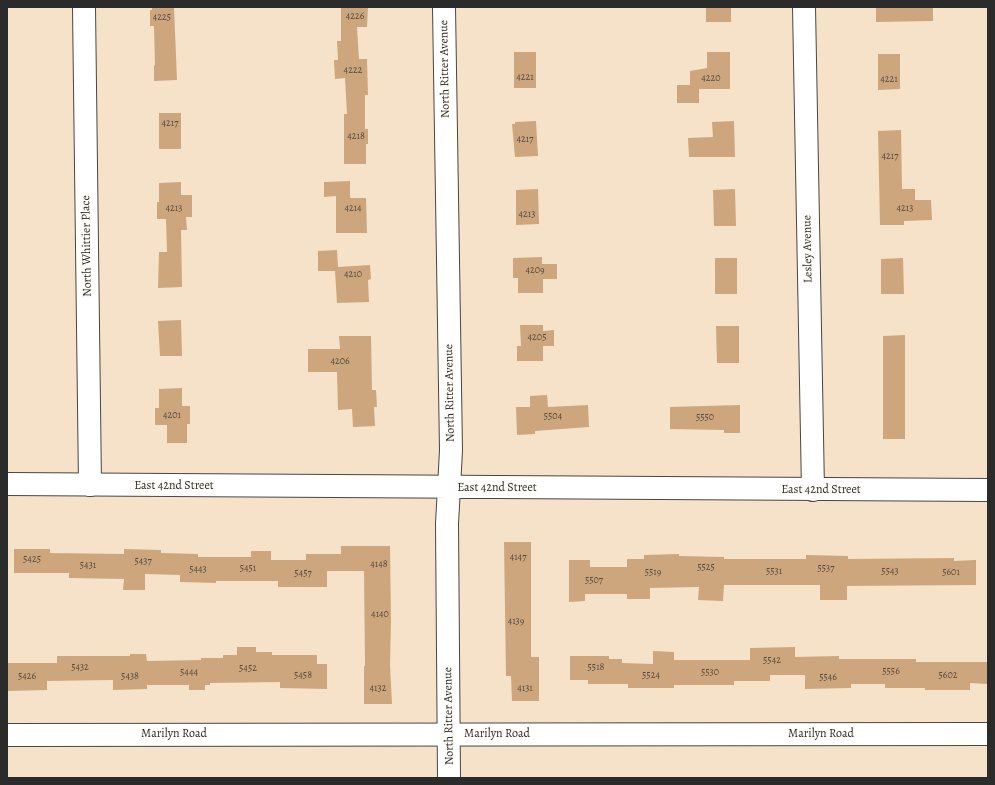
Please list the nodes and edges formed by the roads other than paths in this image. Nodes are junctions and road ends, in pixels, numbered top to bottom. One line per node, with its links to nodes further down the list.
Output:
1 (84, 7): 5 (street, North Whittier Place)
2 (444, 7): 6 (street, North Ritter Avenue)
3 (804, 7): 7 (street, Lesley Avenue)
4 (7, 484): 5 (street, East 42nd Street)
5 (90, 485): 6 (street, East 42nd Street)
6 (449, 488): 7 (street, East 42nd Street); 10 (street, North Ritter Avenue)
7 (813, 490): 8 (street, East 42nd Street)
8 (988, 490)
9 (7, 734): 10 (street, Marilyn Road)
10 (449, 734): 11 (street, Marilyn Road); 12 (street, North Ritter Avenue)
11 (988, 734)
12 (449, 778)

